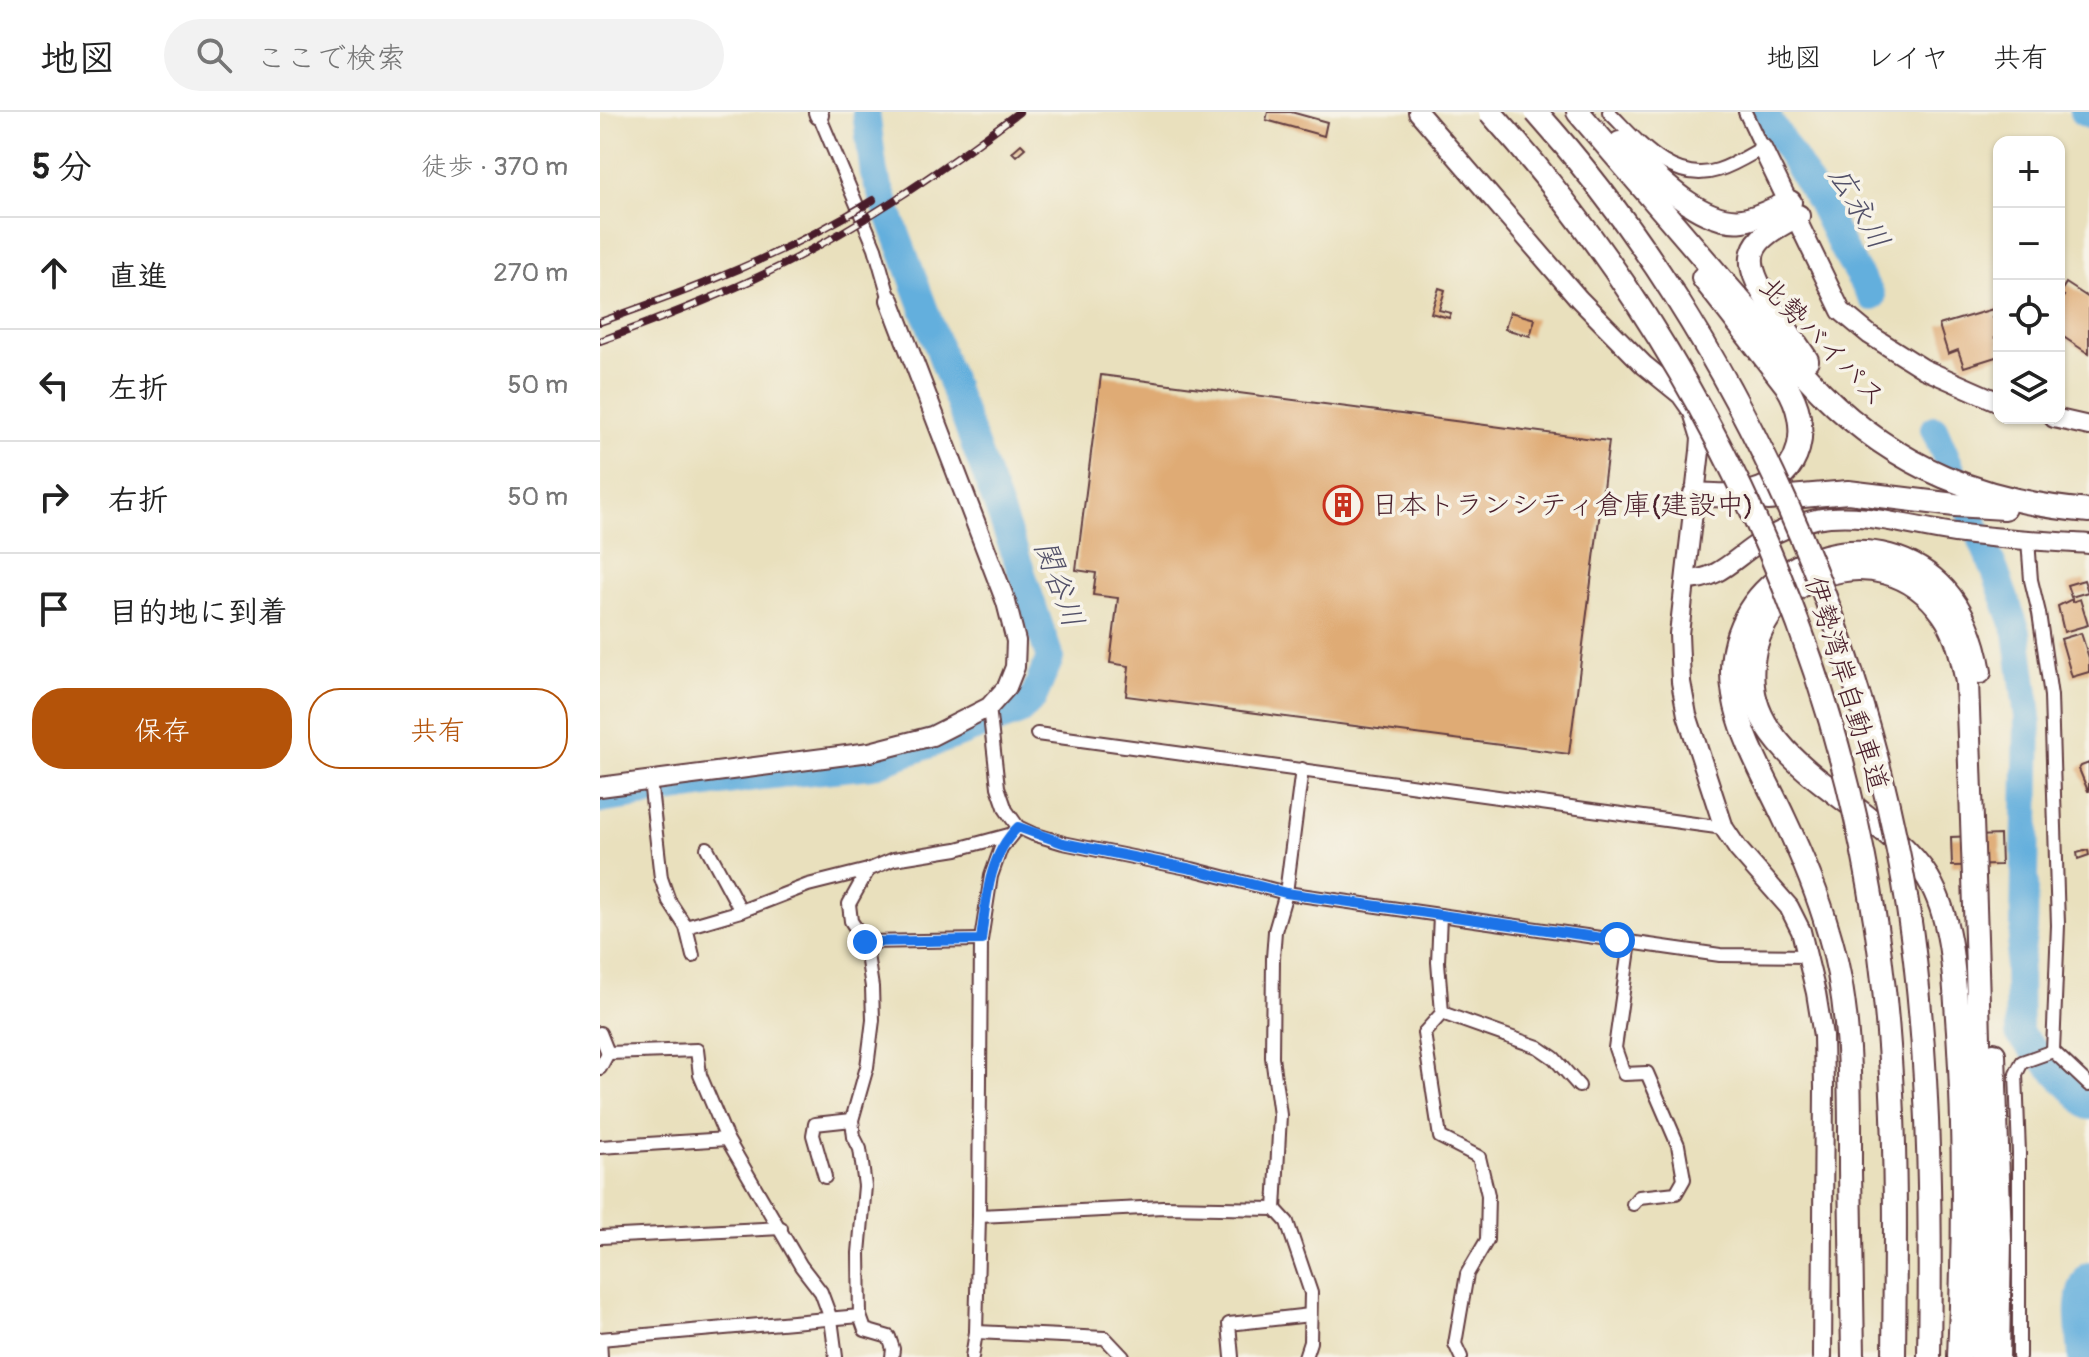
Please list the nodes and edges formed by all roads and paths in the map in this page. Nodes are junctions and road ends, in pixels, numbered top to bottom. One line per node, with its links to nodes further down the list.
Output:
1 (1418, 112): 16 (street)
2 (1490, 112): 71 (highway, 伊勢湾岸自動車道, bridge)
3 (1536, 112): 72 (highway, 伊勢湾岸自動車道, bridge)
4 (1580, 112): 8 (highway, 北勢バイパス); 10 (highway)
5 (1609, 112): 9 (street)
6 (1745, 112): 9 (street)
7 (818, 114): 11 (street)
8 (1604, 143): 15 (highway, 北勢バイパス); 16 (highway)
9 (1762, 148): 10 (street)
10 (1794, 209): 12 (street); 15 (highway)
11 (890, 300): 22 (street)
12 (1993, 399)
13 (2065, 421): 14 (street)
14 (2089, 426)
15 (1929, 468): 17 (highway)
16 (1695, 494): 17 (highway); 21 (street)
17 (1980, 498): 18 (highway)
18 (2089, 511)
19 (2028, 540): 20 (street); 21 (street); 42 (street)
20 (2089, 544)
21 (1686, 580): 27 (street)
22 (990, 719): 26 (street); 28 (street)
23 (1037, 734): 24 (street)
24 (1302, 769): 27 (street); 31 (street)
25 (600, 787): 26 (street)
26 (651, 790): 34 (street)
27 (1724, 828): 39 (street)
28 (1013, 831): 30 (street); 31 (street); 35 (street)
29 (707, 848): 32 (street)
30 (868, 870): 32 (street); 36 (street)
31 (1286, 893): 33 (street); 52 (street)
32 (741, 911): 34 (street)
33 (1440, 915): 37 (street); 40 (street)
34 (686, 927): 38 (street)
35 (981, 940): 36 (street); 53 (street)
36 (865, 942): 47 (street)
37 (1630, 942): 39 (street); 51 (street)
38 (693, 956)
39 (1808, 956): 69 (street)
40 (1442, 1013): 46 (street); 68 (street)
41 (600, 1033): 43 (street)
42 (2052, 1051): 45 (street); 76 (street)
43 (608, 1053): 44 (street); 48 (street)
44 (600, 1068)
45 (2089, 1085)
46 (1579, 1086)
47 (852, 1120): 50 (street); 57 (street)
48 (727, 1139): 49 (street); 54 (street)
49 (600, 1147)
50 (825, 1177)
51 (1633, 1204)
52 (1275, 1209): 53 (street); 56 (street)
53 (979, 1216): 59 (street)
54 (781, 1228): 55 (street); 58 (street)
55 (600, 1237)
56 (1310, 1315): 66 (street); 67 (street)
57 (860, 1316): 58 (street); 63 (street)
58 (831, 1319): 60 (street); 62 (street)
59 (976, 1332): 64 (street); 65 (street)
60 (600, 1339): 61 (street)
61 (601, 1357)
62 (836, 1357)
63 (892, 1357)
64 (972, 1357)
65 (1123, 1357)
66 (1232, 1357)
67 (1305, 1357)
68 (1461, 1357)
69 (1822, 1357)
70 (1853, 1357): 75 (highway)
71 (1894, 1357)
72 (1929, 1357)
73 (1959, 1357): 74 (highway)
74 (1981, 1357)
75 (1998, 1357)
76 (2019, 1357)

